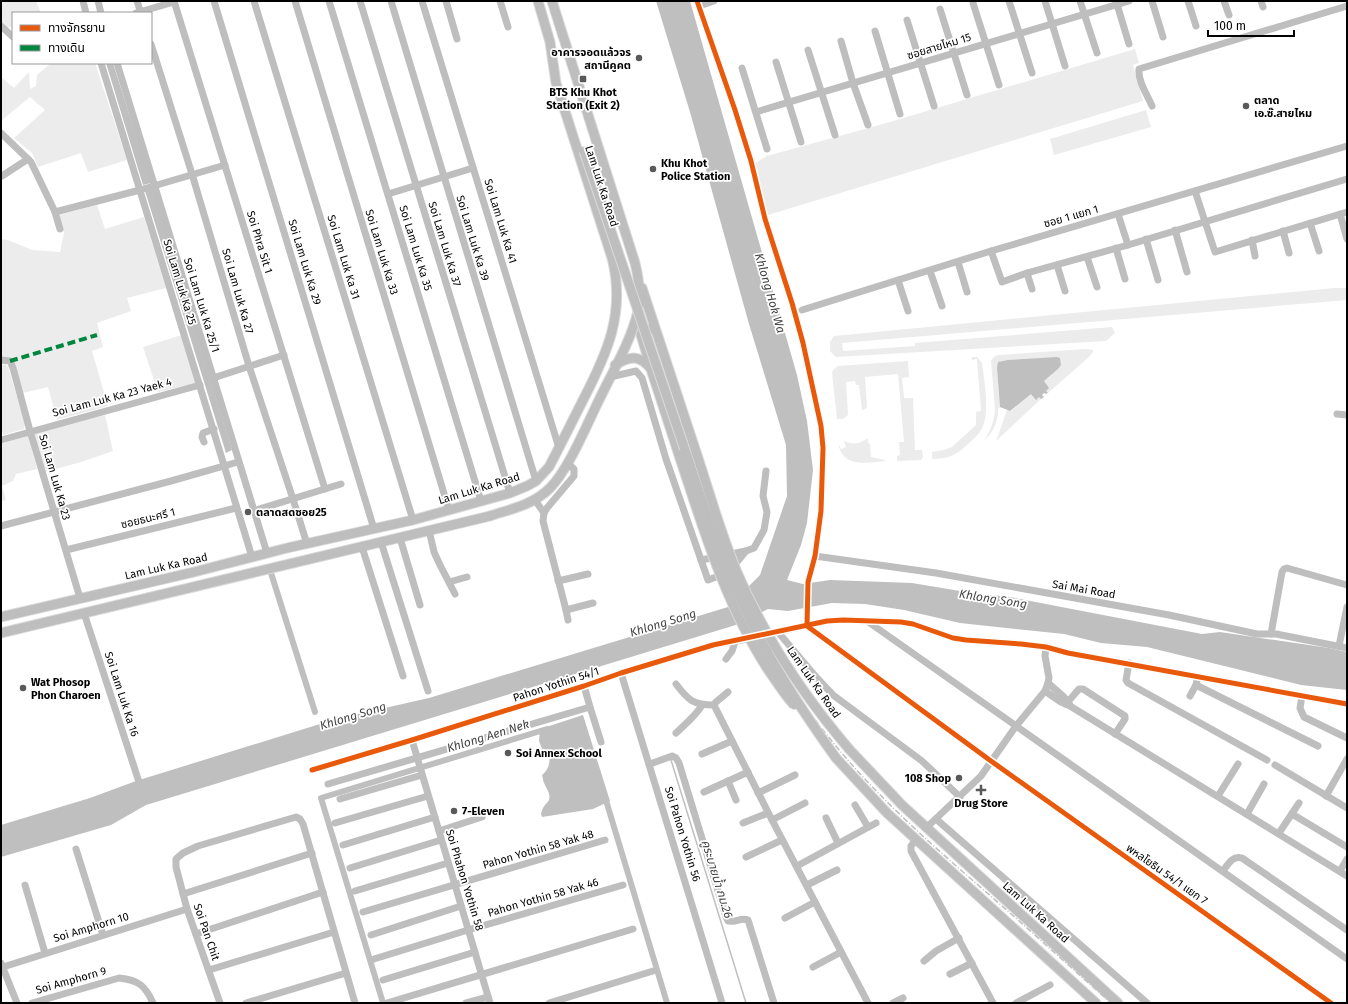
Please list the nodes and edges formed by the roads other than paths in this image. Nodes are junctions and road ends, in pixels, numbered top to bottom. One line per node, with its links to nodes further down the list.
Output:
1 (82, 1): 29 (street)
2 (98, 1): 30 (street)
3 (137, 1): 31 (street)
4 (174, 1): 32 (street); 77 (street, Soi Phra Sit 1)
5 (214, 1): 156 (street, Soi Lam Luk Ka 29)
6 (254, 1): 154 (street, Soi Lam Luk Ka 31)
7 (294, 1): 150 (street, Soi Lam Luk Ka 33)
8 (329, 1): 87 (street, Soi Lam Luk Ka 35)
9 (360, 1): 83 (street, Soi Lam Luk Ka 37)
10 (391, 1): 81 (street, Soi Lam Luk Ka 39)
11 (422, 1): 78 (street, Soi Lam Luk Ka 41)
12 (446, 1): 44 (street)
13 (500, 1): 39 (street)
14 (538, 1): 46 (main road, Lam Luk Ka Road)
15 (552, 1): 111 (main road, Lam Luk Ka Road)
16 (714, 1): 25 (street)
17 (1009, 1): 41 (street)
18 (1045, 1): 36 (street)
19 (1080, 1): 33 (street)
20 (1129, 1): 26 (street, ซอยสายไหม 15)
21 (1152, 1): 43 (street)
22 (1188, 1): 38 (street)
23 (1224, 1): 34 (street)
24 (973, 2): 47 (street)
25 (698, 3): 165 (street)
26 (1116, 3): 33 (street, ซอยสายไหม 15); 48 (street)
27 (1347, 6): 67 (street)
28 (940, 9): 51 (street)
29 (86, 12)
30 (101, 12)
31 (139, 12)
32 (142, 12)
33 (1084, 14): 36 (street, ซอยสายไหม 15); 52 (street)
34 (1229, 15)
35 (907, 20): 54 (street)
36 (1052, 24): 41 (street, ซอยสายไหม 15); 57 (street)
37 (1, 26): 42 (street)
38 (1196, 26)
39 (508, 27)
40 (875, 31): 59 (street)
41 (1019, 34): 47 (street, ซอยสายไหม 15); 60 (street)
42 (12, 36)
43 (1163, 37)
44 (458, 39)
45 (842, 41): 61 (street)
46 (550, 42): 137 (main road, Lam Luk Ka Road); 210 (main road, Lam Luk Ka Road, bridge)
47 (986, 44): 51 (street, ซอยสายไหม 15); 62 (street)
48 (1129, 44)
49 (152, 47): 79 (street, Soi Lam Luk Ka 27)
50 (808, 50): 63 (street)
51 (953, 53): 54 (street, ซอยสายไหม 15); 64 (street)
52 (1097, 53)
53 (776, 62): 65 (street)
54 (920, 63): 59 (street, ซอยสายไหม 15); 66 (street)
55 (101, 64): 85 (street, Soi Lam Luk Ka 25)
56 (117, 64): 84 (street, Soi Lam Luk Ka 25/1)
57 (1065, 66)
58 (742, 68): 68 (street)
59 (887, 73): 61 (street, ซอยสายไหม 15); 69 (street)
60 (1032, 73)
61 (854, 83): 63 (street, ซอยสายไหม 15); 70 (street)
62 (999, 86)
63 (821, 93): 65 (street, ซอยสายไหม 15); 72 (street)
64 (967, 95)
65 (789, 103): 68 (street, ซอยสายไหม 15); 73 (street)
66 (934, 106)
67 (1152, 106)
68 (756, 112): 75 (street)
69 (900, 114)
70 (868, 125)
71 (1, 133): 76 (street)
72 (835, 135)
73 (801, 142)
74 (1347, 146): 86 (street, ซอย 1 แยก 1)
75 (767, 149)
76 (28, 159): 80 (street); 88 (street)
77 (225, 165): 79 (street); 123 (street, Soi Phra Sit 1)
78 (473, 168): 81 (street); 137 (street, Soi Lam Luk Ka 41)
79 (192, 174): 84 (street); 125 (street, Soi Lam Luk Ka 27)
80 (2, 176)
81 (443, 177): 83 (street); 142 (street, Soi Lam Luk Ka 39)
82 (1347, 179): 91 (street)
83 (415, 185): 87 (street); 145 (street, Soi Lam Luk Ka 37)
84 (153, 186): 85 (street); 128 (street, Soi Lam Luk Ka 25/1)
85 (142, 189): 88 (street); 130 (street, Soi Lam Luk Ka 25)
86 (1195, 191): 90 (street, ซอย 1 แยก 1); 91 (street)
87 (388, 194): 148 (street, Soi Lam Luk Ka 35)
88 (55, 212): 93 (street)
89 (1344, 213): 92 (street); 97 (street)
90 (1118, 214): 99 (street); 101 (street, ซอย 1 แยก 1)
91 (1204, 222): 94 (street); 98 (street)
92 (1310, 223): 95 (street); 102 (street)
93 (60, 228)
94 (1175, 230): 96 (street); 109 (street)
95 (1283, 231): 98 (street); 103 (street)
96 (1146, 239): 99 (street); 114 (street)
97 (1347, 239)
98 (1252, 240): 104 (street)
99 (1128, 245): 100 (street)
100 (1116, 248): 105 (street); 113 (street)
101 (991, 251): 106 (street, ซอย 1 แยก 1); 110 (street)
102 (1319, 251)
103 (1289, 253)
104 (1255, 256)
105 (1087, 257): 107 (street); 115 (street)
106 (958, 262): 108 (street, ซอย 1 แยก 1); 118 (street)
107 (1057, 265): 110 (street); 117 (street)
108 (930, 271): 112 (street, ซอย 1 แยก 1); 119 (street)
109 (1187, 272)
110 (1027, 273): 116 (street)
111 (638, 278): 122 (main road, Lam Luk Ka Road); 126 (main road, Lam Luk Ka Road)
112 (898, 280): 120 (street, ซอย 1 แยก 1); 121 (street)
113 (1125, 280)
114 (1158, 280)
115 (1097, 287)
116 (1032, 289)
117 (1065, 290)
118 (967, 292)
119 (942, 306)
120 (802, 310)
121 (908, 311)
122 (657, 334): 127 (main road); 259 (main road, Lam Luk Ka Road, bridge)
123 (284, 355): 125 (street); 144 (street, Soi Phra Sit 1)
124 (1, 360): 134 (street, Soi Lam Luk Ka 23)
125 (249, 366): 128 (street); 146 (street, Soi Lam Luk Ka 27)
126 (616, 366): 127 (main road); 129 (main road, Lam Luk Ka Road)
127 (651, 369): 210 (main road, bridge)
128 (213, 378): 138 (street, Soi Lam Luk Ka 25/1)
129 (610, 378): 139 (main road, Lam Luk Ka Road); 167 (street)
130 (200, 385): 133 (street, Soi Lam Luk Ka 25); 134 (street, Soi Lam Luk Ka 23 Yaek 4)
131 (1337, 414): 132 (street)
132 (1347, 415)
133 (214, 429): 136 (street); 140 (street, Soi Lam Luk Ka 25)
134 (30, 431): 135 (street, Soi Lam Luk Ka 23 Yaek 4); 152 (street, Soi Lam Luk Ka 23)
135 (1, 440)
136 (204, 442)
137 (559, 448): 142 (main road, Lam Luk Ka Road)
138 (238, 462): 140 (street); 151 (street, Soi Lam Luk Ka 25/1)
139 (567, 463): 147 (main road, Lam Luk Ka Road); 153 (street)
140 (225, 466): 149 (street, Soi Lam Luk Ka 25); 152 (street)
141 (766, 471): 163 (street)
142 (536, 481): 145 (main road, Lam Luk Ka Road)
143 (341, 484): 144 (street)
144 (325, 489): 146 (street)
145 (510, 493): 148 (main road, Lam Luk Ka Road)
146 (293, 499): 151 (street); 160 (street, Soi Lam Luk Ka 27)
147 (535, 500): 153 (street); 157 (main road, Lam Luk Ka Road)
148 (481, 501): 150 (main road, Lam Luk Ka Road)
149 (236, 508): 162 (street, ซอยธนะศรี 1); 166 (street, Soi Lam Luk Ka 25)
150 (449, 510): 154 (main road, Lam Luk Ka Road)
151 (253, 511): 164 (street, Soi Lam Luk Ka 25/1)
152 (54, 512): 155 (street); 162 (street, Soi Lam Luk Ka 23)
153 (544, 513): 170 (street)
154 (413, 520): 156 (main road, Lam Luk Ka Road)
155 (1, 526)
156 (374, 529): 160 (main road, Lam Luk Ka Road)
157 (429, 530): 158 (main road, Lam Luk Ka Road); 171 (street)
158 (400, 538): 159 (main road, Lam Luk Ka Road); 176 (street)
159 (381, 542): 161 (main road, Lam Luk Ka Road); 200 (street)
160 (307, 544): 164 (main road, Lam Luk Ka Road)
161 (362, 547): 179 (main road, Lam Luk Ka Road); 194 (street)
162 (66, 550): 174 (street, Soi Lam Luk Ka 23)
163 (746, 551): 167 (street); 167 (street)
164 (267, 553): 166 (main road, Lam Luk Ka Road)
165 (816, 556): 183 (street); 186 (street, Sai Mai Road)
166 (252, 557): 174 (main road, Lam Luk Ka Road)
167 (702, 560)
168 (588, 574): 170 (street)
169 (467, 577): 171 (street)
170 (558, 581): 178 (street)
171 (449, 582): 173 (street)
172 (1347, 585): 186 (street)
173 (455, 594)
174 (80, 598): 180 (main road, Lam Luk Ka Road)
175 (593, 603): 178 (street)
176 (420, 605)
177 (1347, 607): 188 (street)
178 (566, 610): 181 (street)
179 (84, 613): 185 (main road, Lam Luk Ka Road); 232 (street, Soi Lam Luk Ka 16)
180 (1, 617)
181 (568, 620)
182 (867, 621): 183 (street, Pahon Yothin 54/1); 189 (street, Pahon Yothin 54/1); 211 (street)
183 (807, 626): 184 (street, Pahon Yothin 54/1); 222 (street, พหลโยธิน 54/1 แยก 7)
184 (778, 632): 187 (street, Pahon Yothin 54/1); 240 (street)
185 (1, 633)
186 (1271, 634): 188 (street, Sai Mai Road)
187 (735, 642): 191 (street); 193 (street, Pahon Yothin 54/1)
188 (1339, 646): 190 (street, Sai Mai Road)
189 (1046, 647): 192 (street, Pahon Yothin 54/1); 196 (street)
190 (1347, 648)
191 (726, 659)
192 (1129, 663): 195 (street, Pahon Yothin 54/1); 221 (street)
193 (621, 673): 199 (street, Pahon Yothin 54/1); 223 (street, Soi Pahon Yothin 56)
194 (403, 676)
195 (1198, 676): 198 (street); 204 (street, Pahon Yothin 54/1)
196 (1048, 683): 201 (street); 205 (street)
197 (676, 684): 207 (street)
198 (1196, 685): 203 (street); 218 (street)
199 (584, 686): 209 (street); 215 (street, Pahon Yothin 54/1)
200 (428, 691)
201 (1045, 691): 205 (street); 211 (street)
202 (728, 692): 208 (street)
203 (1190, 696)
204 (1302, 696): 206 (street, Pahon Yothin 54/1); 214 (street)
205 (1068, 704): 213 (street); 213 (street)
206 (1347, 704)
207 (702, 705): 208 (street); 212 (street)
208 (714, 706): 217 (street)
209 (590, 707): 216 (street); 226 (street)
210 (809, 721): 262 (main road, Lam Luk Ka Road, bridge)
211 (1016, 726): 222 (street); 277 (street)
212 (676, 732)
213 (1115, 734): 238 (street)
214 (1347, 738)
215 (412, 740): 226 (street, Soi Phahon Yothin 58); 227 (street, Pahon Yothin 54/1)
216 (601, 742)
217 (732, 742): 219 (street); 228 (street)
218 (1318, 746)
219 (702, 754)
220 (1347, 759): 229 (street)
221 (1267, 760)
222 (991, 761): 240 (street); 336 (street, พหลโยธิน 54/1 แยก 7)
223 (650, 764): 328 (street, Soi Pahon Yothin 56); 329 (street)
224 (1238, 764): 238 (street)
225 (1275, 765): 239 (street)
226 (420, 767): 233 (street); 237 (street, Soi Phahon Yothin 58); 241 (street)
227 (312, 770)
228 (748, 772): 231 (street); 236 (street)
229 (1344, 773): 239 (street)
230 (795, 774): 236 (street)
231 (728, 781): 235 (street); 242 (street)
232 (139, 782)
233 (328, 784)
234 (1264, 784): 248 (street)
235 (704, 792)
236 (758, 793): 247 (street)
237 (428, 796): 251 (street, Soi Phahon Yothin 58); 255 (street)
238 (1218, 796): 248 (street)
239 (1326, 796): 246 (street)
240 (960, 797): 253 (street)
241 (340, 799)
242 (736, 800)
243 (805, 803): 254 (street)
244 (1299, 804): 249 (street)
245 (855, 805): 258 (street)
246 (1347, 808)
247 (768, 813): 254 (street); 256 (street)
248 (1247, 814): 261 (street)
249 (1292, 814): 261 (street); 268 (street)
250 (482, 817): 260 (street)
251 (435, 818): 260 (street, Soi Phahon Yothin 58); 267 (street)
252 (826, 818): 266 (street)
253 (936, 819): 259 (street); 335 (street)
254 (772, 820): 265 (street)
255 (336, 823)
256 (744, 823)
257 (876, 823): 258 (street)
258 (868, 828): 266 (street)
259 (926, 828): 334 (main road, Lam Luk Ka Road)
260 (439, 831): 263 (street, Soi Phahon Yothin 58)
261 (1279, 833): 278 (street)
262 (916, 839): 299 (street); 333 (main road, Lam Luk Ka Road)
263 (442, 840): 273 (street, Soi Phahon Yothin 58); 275 (street)
264 (605, 840): 280 (street, Pahon Yothin 58 Yak 48)
265 (782, 840): 271 (street); 274 (street)
266 (838, 844): 274 (street)
267 (344, 845)
268 (1347, 848)
269 (76, 849): 297 (street)
270 (312, 853): 285 (street); 286 (street); 286 (street, Soi Pan Chit)
271 (746, 857)
272 (1347, 859): 278 (street)
273 (448, 863): 280 (street, Soi Phahon Yothin 58); 284 (street)
274 (797, 866): 283 (street)
275 (350, 868)
276 (837, 870): 283 (street)
277 (1222, 871): 294 (street); 304 (street)
278 (1340, 871): 279 (street)
279 (1347, 876)
280 (455, 884): 288 (street, Soi Phahon Yothin 58); 290 (street, Pahon Yothin 58 Yak 48)
281 (25, 885): 302 (street)
282 (623, 885): 293 (street, Pahon Yothin 58 Yak 46)
283 (807, 885): 287 (street)
284 (355, 891)
285 (323, 892): 295 (street); 296 (street)
286 (183, 894): 289 (street, Soi Pan Chit)
287 (815, 902): 291 (street); 301 (street)
288 (461, 906): 293 (street, Soi Phahon Yothin 58); 298 (street)
289 (187, 909): 296 (street, Soi Pan Chit); 297 (street, Soi Amphorn 10)
290 (363, 912)
291 (785, 918)
292 (633, 929): 312 (street)
293 (468, 930): 300 (street, Soi Phahon Yothin 58); 303 (street, Pahon Yothin 58 Yak 46)
294 (1347, 930)
295 (334, 932): 309 (street); 311 (street)
296 (196, 934): 309 (street, Soi Pan Chit)
297 (103, 935): 302 (street, Soi Amphorn 10)
298 (371, 935)
299 (959, 938): 305 (street); 306 (street)
300 (475, 952): 312 (street, Soi Phahon Yothin 58); 314 (street)
301 (842, 952): 308 (street); 318 (street)
302 (45, 953): 307 (street, Soi Amphorn 10)
303 (374, 959)
304 (1347, 959)
305 (924, 961)
306 (972, 963): 313 (street); 331 (street)
307 (2, 965): 319 (street)
308 (813, 967)
309 (209, 970): 322 (street, Soi Pan Chit)
310 (653, 971): 327 (street)
311 (346, 973): 323 (street); 324 (street)
312 (481, 974): 317 (street, Soi Phahon Yothin 58); 325 (street)
313 (950, 974)
314 (383, 980)
315 (1050, 985): 332 (street)
316 (903, 998): 330 (street)
317 (489, 1000): 326 (street)
318 (866, 1002)
319 (17, 1003)
320 (32, 1003): 321 (street, Soi Amphorn 9)
321 (153, 1003)
322 (220, 1003)
323 (246, 1003)
324 (356, 1003)
325 (387, 1003)
326 (466, 1003)
327 (549, 1003)
328 (722, 1003)
329 (774, 1003)
330 (893, 1003)
331 (993, 1003)
332 (1016, 1003)
333 (1096, 1003)
334 (1118, 1003)
335 (1147, 1003)
336 (1331, 1003)

